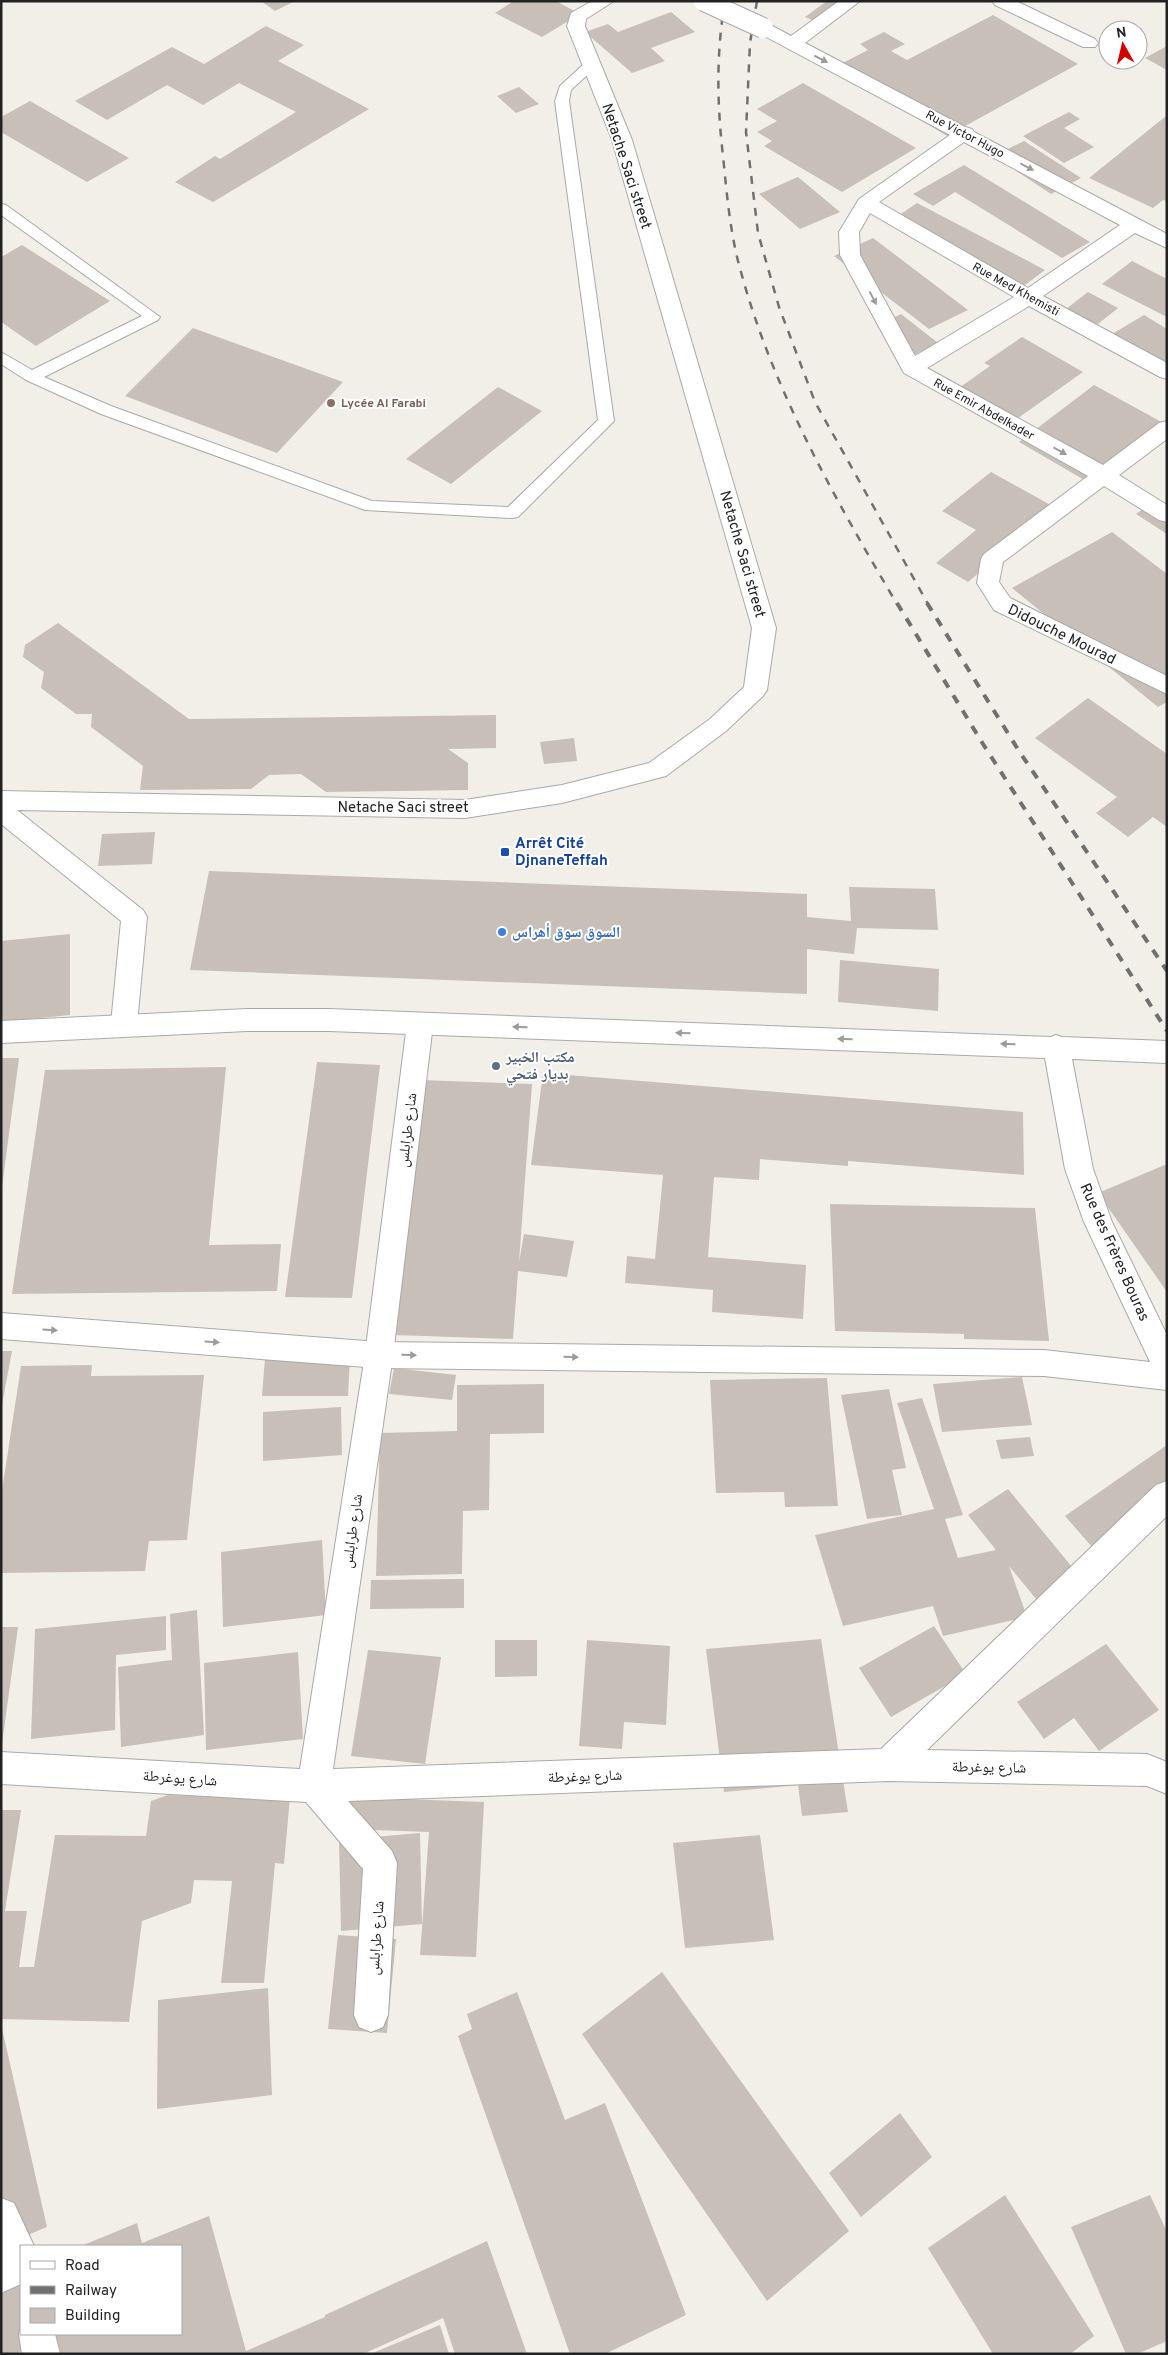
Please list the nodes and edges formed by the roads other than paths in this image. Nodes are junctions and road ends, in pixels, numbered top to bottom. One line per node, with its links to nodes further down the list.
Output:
1 (605, 1): 7 (street, Netache Saci street)
2 (704, 1): 6 (street, Rue Victor Hugo, bridge)
3 (851, 1): 6 (street)
4 (1001, 1): 5 (street)
5 (1088, 43)
6 (791, 44): 8 (street, Rue Victor Hugo, one-way to 8)
7 (592, 64): 17 (lane); 22 (street, Netache Saci street)
8 (965, 133): 9 (street); 11 (street, Rue Victor Hugo, one-way to 11)
9 (866, 203): 13 (street, Rue Med Khemisti); 15 (street, one-way to 15)
10 (1, 208): 17 (lane)
11 (1134, 224): 12 (street, Rue Victor Hugo); 13 (street)
12 (1167, 242)
13 (1029, 297): 15 (street); 16 (street, Rue Med Khemisti)
14 (1, 357): 17 (lane)
15 (911, 368): 19 (street, Rue Emir Abdelkader, one-way to 19)
16 (1167, 372)
17 (31, 377)
18 (1167, 428): 19 (street)
19 (1103, 475): 20 (street, Rue Emir Abdelkader); 21 (street, Didouche Mourad)
20 (1167, 515)
21 (1167, 686)
22 (1, 800)
23 (1, 810): 24 (street)
24 (124, 1024): 25 (street); 26 (street)
25 (420, 1024): 27 (street, one-way to 25); 30 (street, شارع طرابلس)
26 (1, 1032)
27 (1056, 1046): 28 (street); 31 (street, Rue des Frères Bouras)
28 (1167, 1052)
29 (1, 1326): 30 (street, one-way to 30)
30 (379, 1355): 32 (street, one-way to 32); 37 (street, شارع طرابلس)
31 (1167, 1366)
32 (1167, 1378)
33 (1167, 1495): 34 (street)
34 (888, 1765): 36 (street, شارع يوغرطة); 37 (street, شارع يوغرطة)
35 (1, 1768): 37 (street, شارع يوغرطة)
36 (1167, 1778)
37 (314, 1786): 38 (street, شارع طرابلس)
38 (371, 2015)
39 (1, 2216): 40 (street)
40 (20, 2257)
41 (20, 2266): 42 (street)
42 (1, 2275)
43 (37, 2335): 44 (street)
44 (41, 2354)

